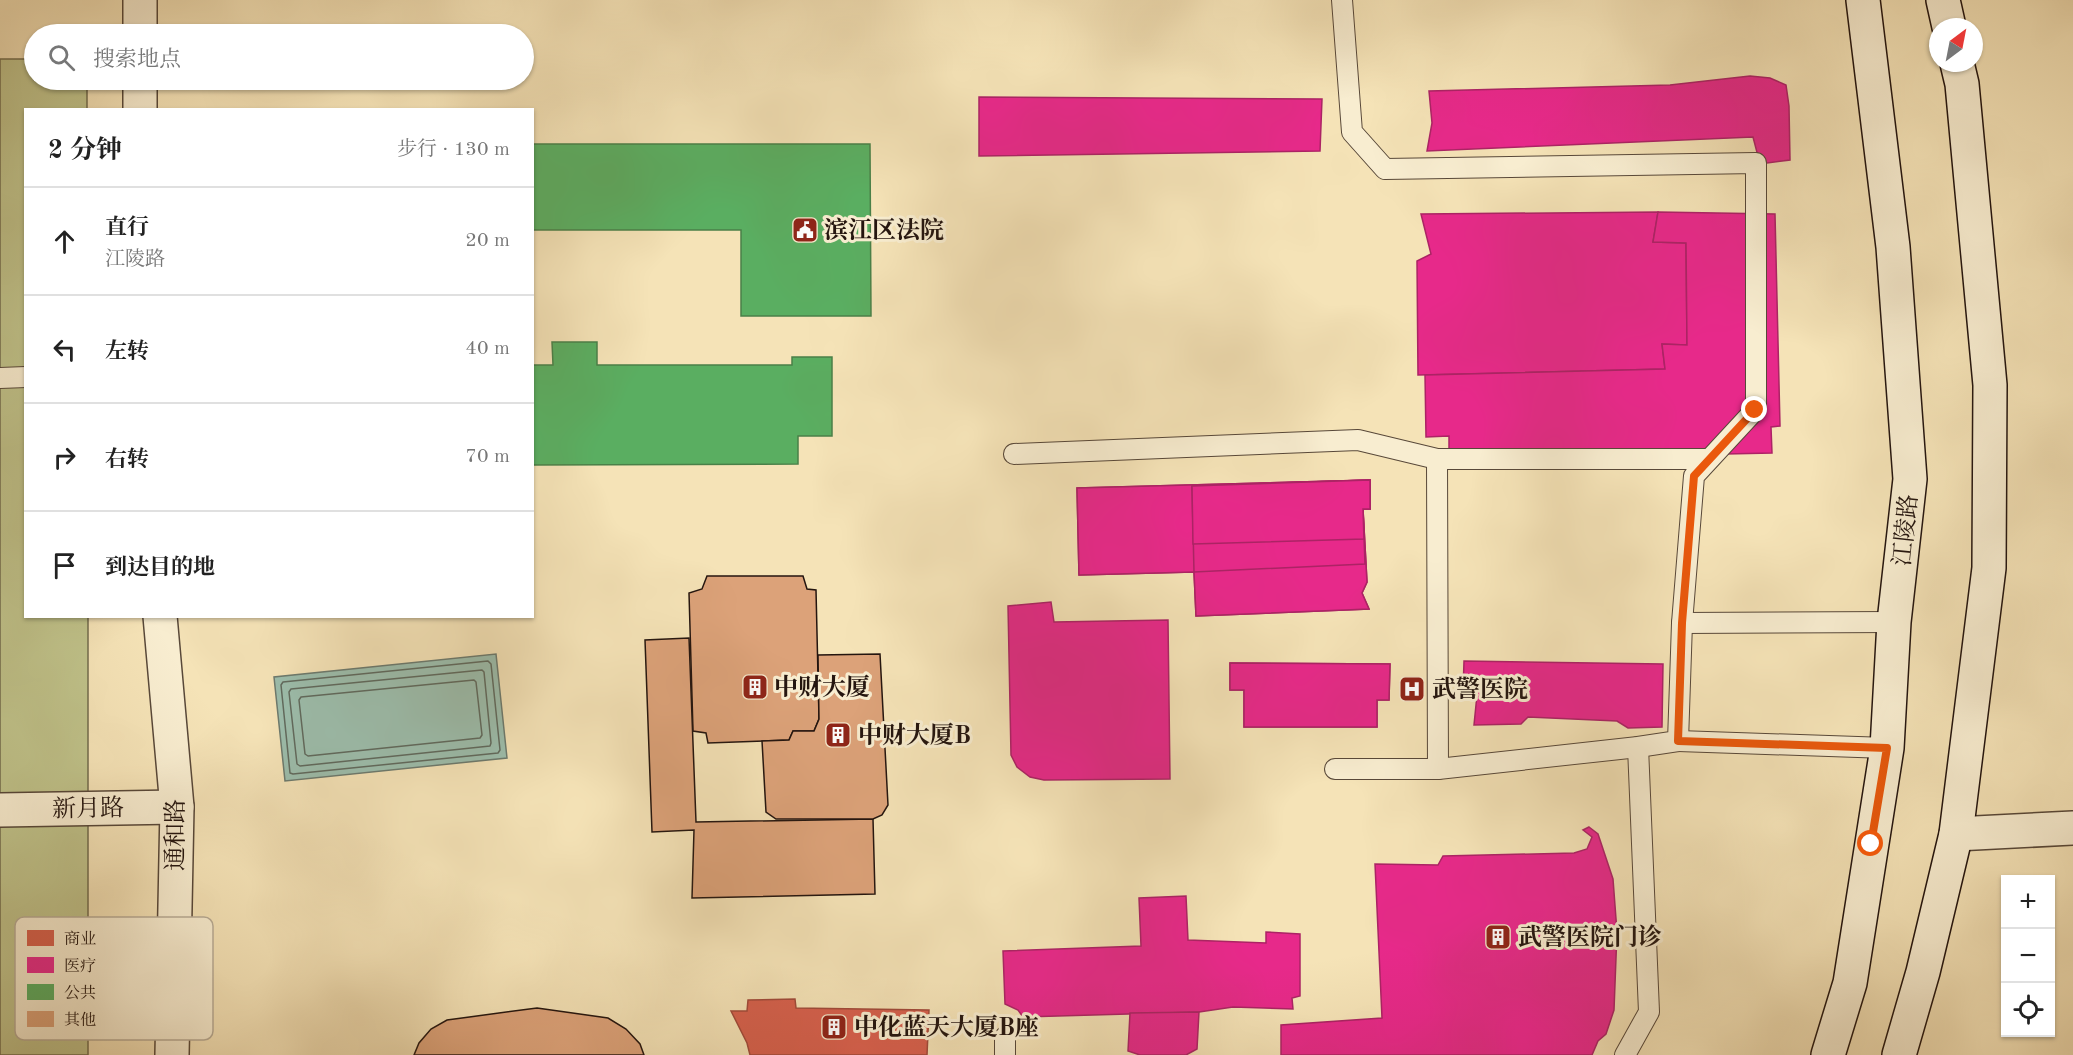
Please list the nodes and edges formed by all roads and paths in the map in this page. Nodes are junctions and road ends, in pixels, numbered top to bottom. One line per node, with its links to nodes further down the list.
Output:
1 (140, 0): 6 (main road)
2 (1342, 0): 14 (lane)
3 (1863, 0): 16 (main road, 江陵路)
4 (1943, 0): 5 (main road)
5 (1947, 18)
6 (140, 24)
7 (1959, 72): 26 (main road)
8 (140, 90): 9 (main road)
9 (140, 108)
10 (24, 377): 11 (lane)
11 (0, 378)
12 (1014, 454): 13 (lane)
13 (1437, 459): 14 (lane); 22 (lane)
14 (1708, 459): 17 (lane)
15 (160, 618): 23 (main road, 通和路)
16 (1894, 622): 17 (lane); 20 (main road, 江陵路)
17 (1682, 623): 18 (lane)
18 (1678, 741): 19 (lane); 20 (lane)
19 (1638, 747): 22 (lane); 30 (lane)
20 (1887, 748): 31 (main road, 江陵路)
21 (1335, 769): 22 (lane)
22 (1438, 769)
23 (177, 807): 24 (main road, 新月路); 27 (main road, 通和路)
24 (0, 810)
25 (2073, 828): 26 (main road)
26 (1956, 834): 32 (main road)
27 (175, 917)
28 (172, 1040): 29 (main road, 通和路)
29 (172, 1055)
30 (1625, 1055)
31 (1828, 1055)
32 (1899, 1055)

